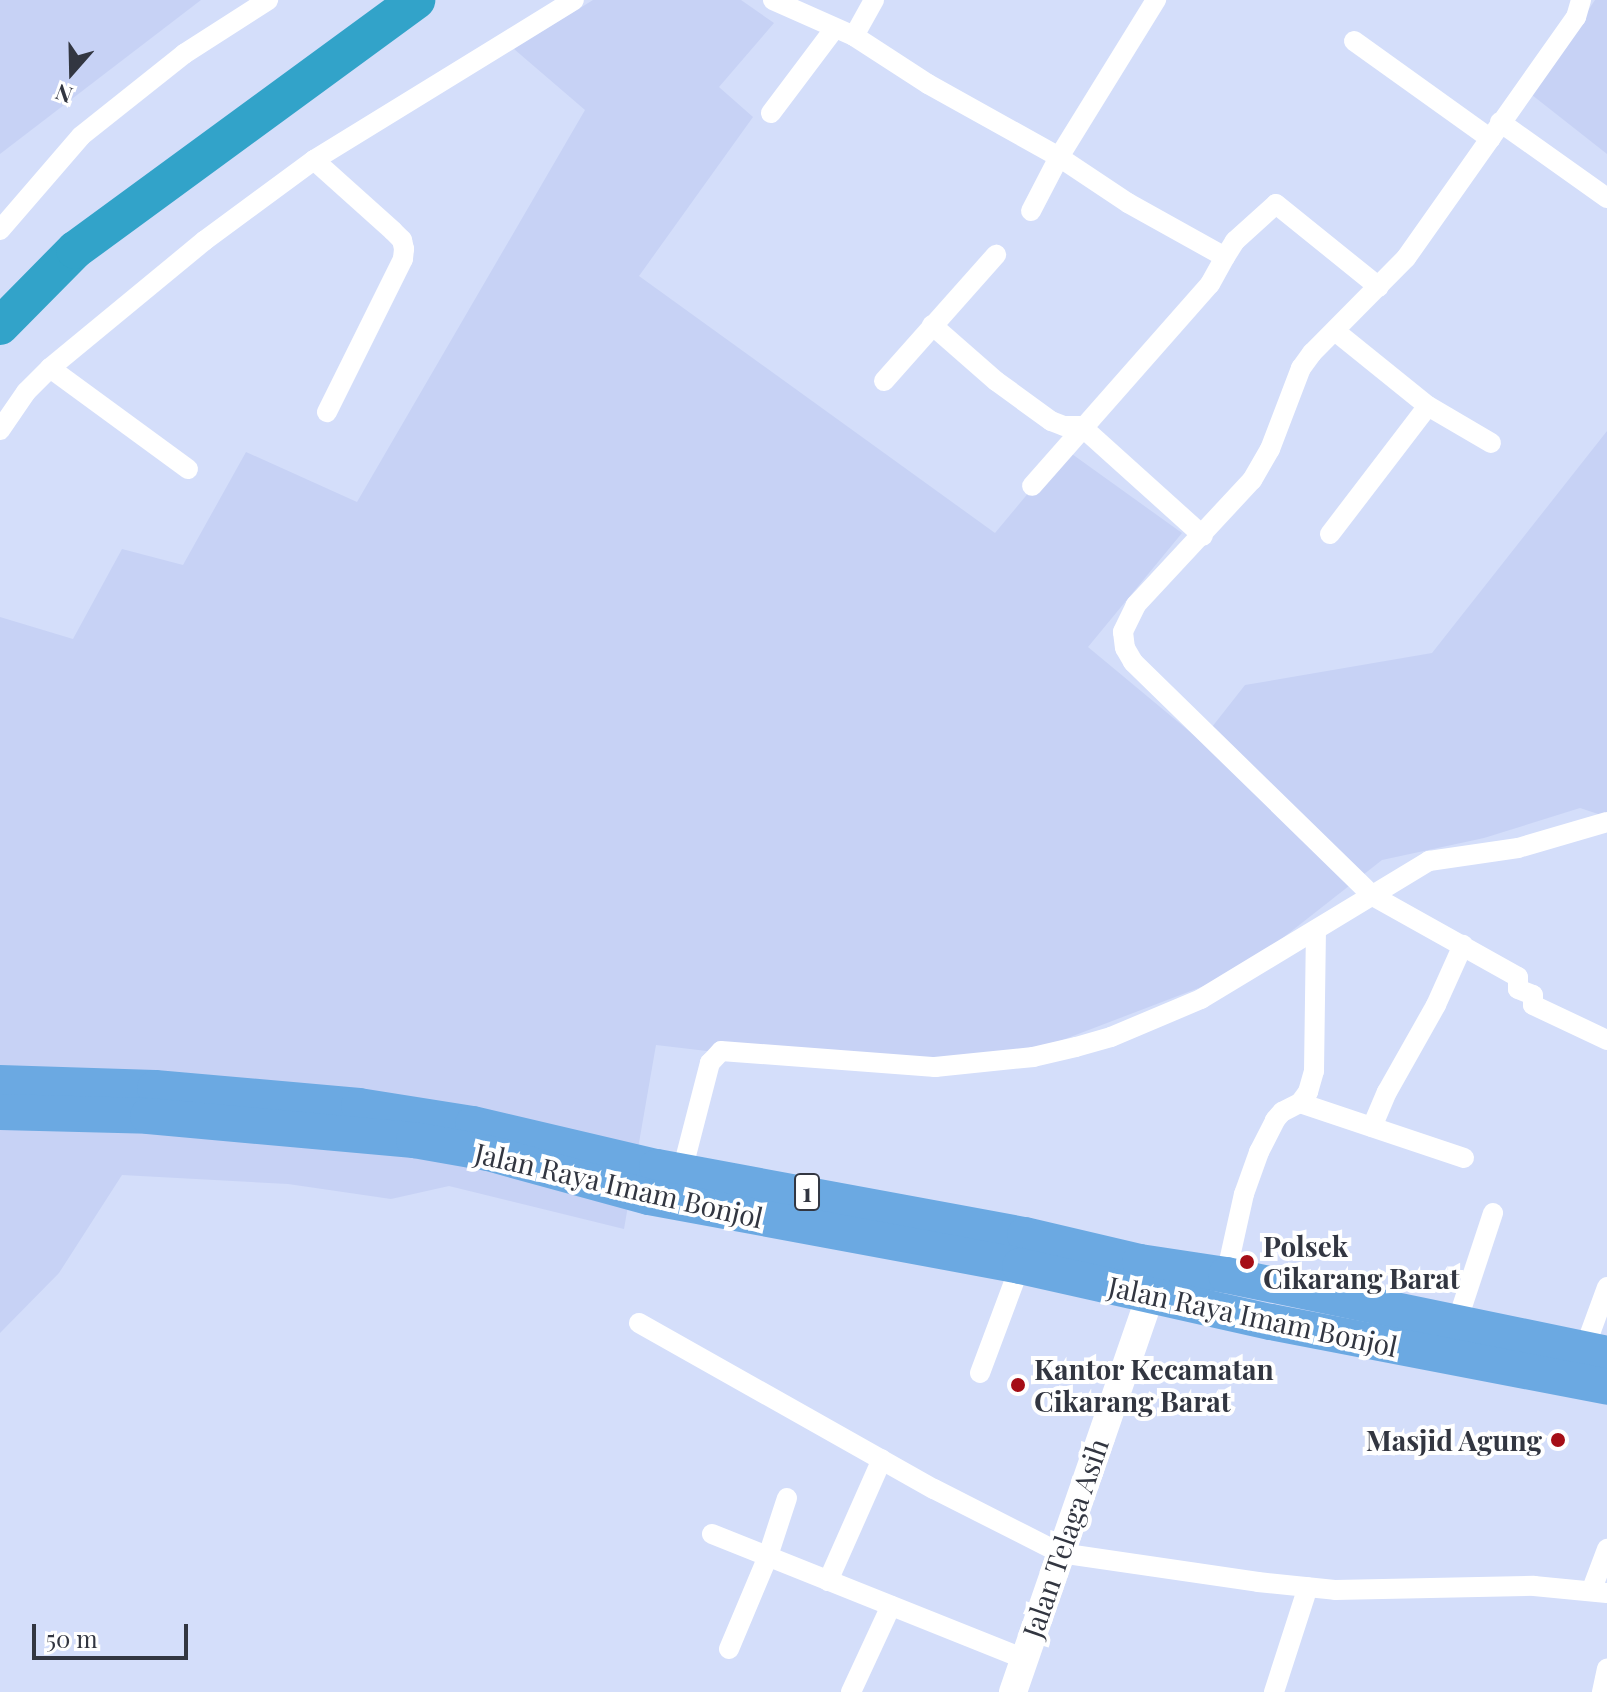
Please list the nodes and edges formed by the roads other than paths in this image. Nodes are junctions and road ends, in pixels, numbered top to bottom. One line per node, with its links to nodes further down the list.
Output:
1 (268, 0): 16 (street)
2 (574, 0): 13 (street)
3 (773, 0): 7 (street)
4 (874, 0): 8 (street)
5 (1156, 0): 12 (street)
6 (1581, 0): 11 (street)
7 (835, 28): 8 (street); 10 (street)
8 (854, 36): 12 (street)
9 (1354, 41): 11 (street)
10 (771, 113)
11 (1496, 130): 14 (street); 19 (street)
12 (1059, 157): 15 (street); 18 (street)
13 (314, 160): 22 (street); 25 (street)
14 (1607, 198)
15 (1031, 211)
16 (0, 230)
17 (996, 255): 20 (street)
18 (1225, 257): 19 (street); 26 (street)
19 (1379, 287): 21 (street)
20 (932, 325): 23 (street); 26 (street)
21 (1335, 331): 24 (street); 32 (street)
22 (50, 368): 27 (street); 29 (street)
23 (884, 381)
24 (1428, 406): 28 (street); 31 (street)
25 (327, 412)
26 (1081, 426): 30 (street); 32 (street)
27 (0, 430)
28 (1491, 443)
29 (188, 469)
30 (1032, 486)
31 (1330, 534)
32 (1203, 536): 34 (street)
33 (1607, 822): 34 (street)
34 (1373, 896): 35 (street); 36 (street)
35 (1316, 930): 39 (street); 43 (street)
36 (1463, 945): 37 (street); 41 (street)
37 (1607, 1040)
38 (0, 1083): 43 (highway, Jalan Raya Imam Bonjol / 1)
39 (1300, 1103): 41 (street); 46 (street)
40 (0, 1112): 43 (highway, Jalan Raya Imam Bonjol / 1)
41 (1372, 1127): 42 (street)
42 (1464, 1158)
43 (663, 1178): 45 (highway, Jalan Raya Imam Bonjol / 1); 46 (highway, Jalan Raya Imam Bonjol / 1)
44 (1493, 1213): 50 (street)
45 (1020, 1266): 48 (highway, Jalan Raya Imam Bonjol / 1); 52 (street)
46 (1226, 1275): 50 (highway, Jalan Raya Imam Bonjol / 1)
47 (1607, 1287): 51 (street)
48 (1151, 1293): 53 (highway, Jalan Raya Imam Bonjol / 1); 58 (street, Jalan Telaga Asih)
49 (639, 1323): 54 (street)
50 (1456, 1325): 51 (highway, Jalan Raya Imam Bonjol / 1)
51 (1595, 1352)
52 (980, 1373)
53 (1607, 1387)
54 (882, 1459): 58 (street); 60 (street)
55 (787, 1498): 59 (street)
56 (712, 1534): 59 (street)
57 (1607, 1549): 62 (street)
58 (1060, 1553): 61 (street); 65 (street, Jalan Telaga Asih)
59 (768, 1556): 60 (street); 64 (street)
60 (828, 1581): 63 (street)
61 (1308, 1587): 62 (street); 69 (street)
62 (1600, 1591)
63 (891, 1606): 65 (street); 67 (street)
64 (729, 1649)
65 (1024, 1659): 68 (street, Jalan Telaga Asih)
66 (1607, 1669): 70 (street)
67 (851, 1692)
68 (1013, 1692)
69 (1274, 1692)
70 (1602, 1692)

